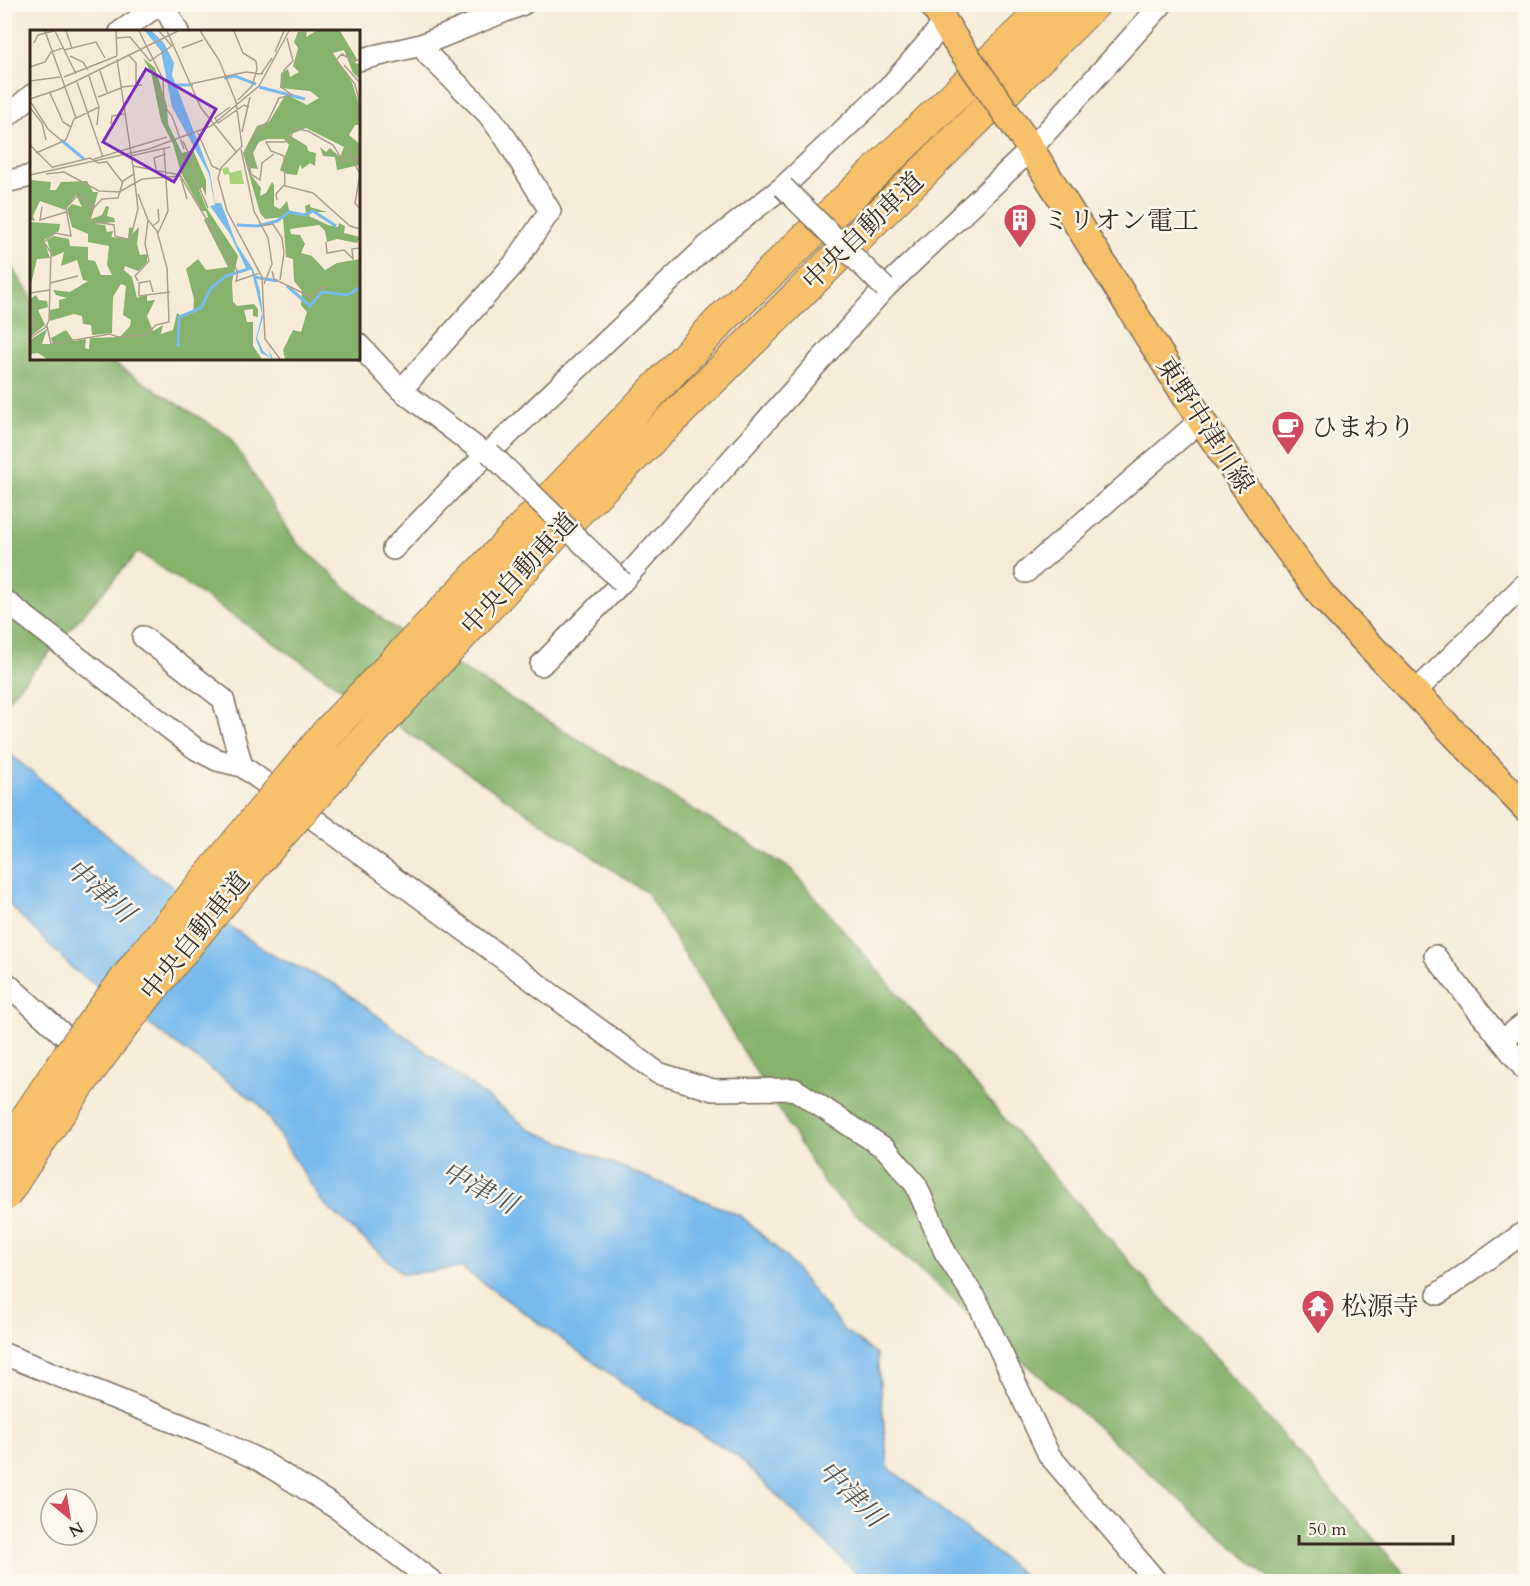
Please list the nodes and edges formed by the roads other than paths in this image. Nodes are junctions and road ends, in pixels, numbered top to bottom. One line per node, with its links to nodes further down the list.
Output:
1 (162, 4): 7 (street); 8 (street)
2 (523, 4): 9 (street)
3 (1050, 4): 38 (highway, 中央自動車道, bridge)
4 (1094, 4): 39 (highway, 中央自動車道, bridge)
5 (1162, 4): 13 (street)
6 (945, 22): 13 (main road, 東野中津川線, bridge); 16 (street)
7 (123, 30)
8 (177, 30)
9 (422, 45): 10 (street); 19 (street)
10 (360, 60)
11 (30, 97): 12 (street)
12 (4, 119)
13 (1027, 143): 17 (street); 20 (main road, 東野中津川線)
14 (30, 176): 15 (street)
15 (4, 182)
16 (783, 188): 17 (street, bridge); 21 (street)
17 (885, 288): 24 (street)
18 (360, 346): 19 (street)
19 (401, 390): 21 (street)
20 (1201, 420): 23 (street); 29 (main road, 東野中津川線)
21 (488, 454): 22 (street); 24 (street, bridge)
22 (393, 549)
23 (1026, 572)
24 (622, 582): 28 (street)
25 (1526, 583): 29 (street)
26 (4, 600): 30 (street)
27 (143, 637): 30 (street)
28 (541, 665)
29 (1415, 692): 31 (main road, 東野中津川線)
30 (242, 766): 44 (street)
31 (1526, 808)
32 (1435, 956): 36 (street)
33 (4, 981): 35 (street)
34 (1526, 1022): 36 (street)
35 (66, 1037)
36 (1502, 1041): 37 (street)
37 (1526, 1071)
38 (4, 1152)
39 (4, 1196)
40 (1526, 1231): 41 (street)
41 (1438, 1293)
42 (4, 1354): 43 (street)
43 (433, 1581)
44 (1157, 1581)

